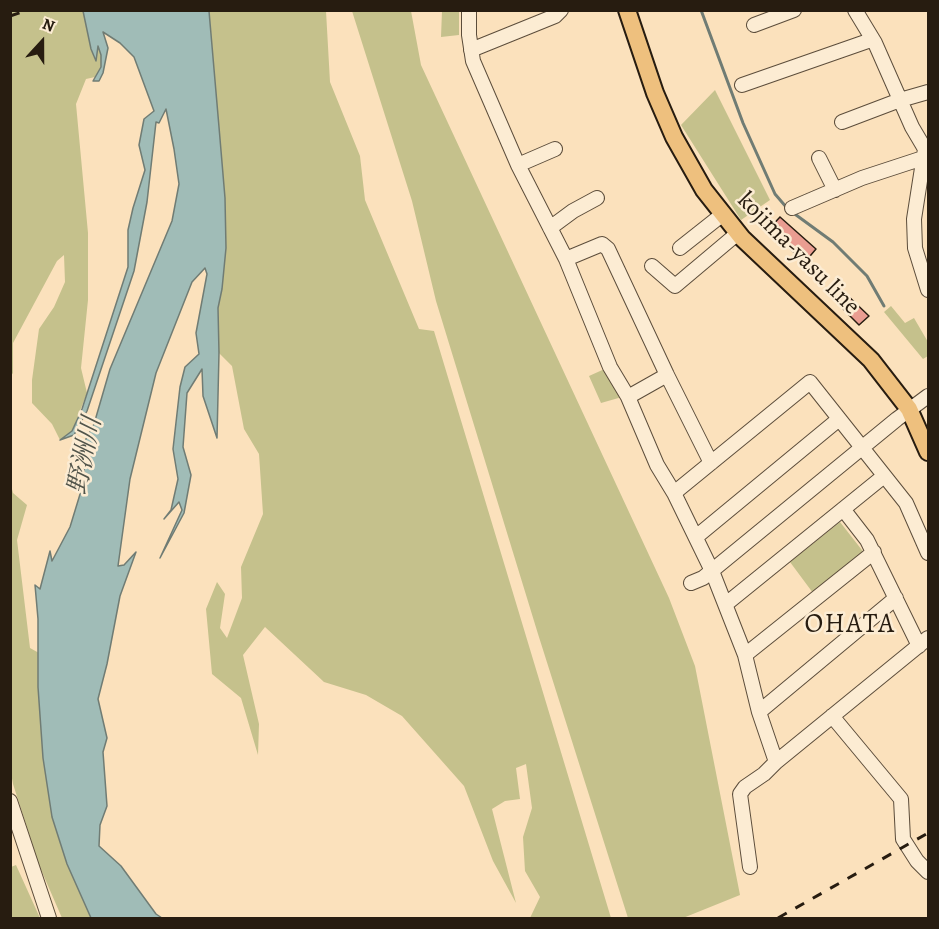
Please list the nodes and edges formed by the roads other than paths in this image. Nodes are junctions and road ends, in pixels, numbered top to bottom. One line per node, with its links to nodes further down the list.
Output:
1 (469, 10): 8 (street)
2 (561, 10): 8 (street)
3 (627, 10): 21 (main road, kojima-yasu line)
4 (794, 10): 6 (street)
5 (855, 10): 7 (street)
6 (754, 25)
7 (871, 40): 9 (street); 11 (street)
8 (471, 50): 16 (street)
9 (742, 85)
10 (928, 92): 11 (street)
11 (900, 100): 12 (street); 14 (street)
12 (842, 122)
13 (555, 149): 16 (street)
14 (925, 152): 17 (street); 19 (street)
15 (819, 158): 17 (street)
16 (518, 165): 22 (street)
17 (835, 190): 20 (street)
18 (597, 198): 22 (street)
19 (923, 207): 27 (street)
20 (792, 208)
21 (723, 214): 23 (main road, kojima-yasu line); 24 (street)
22 (550, 228): 25 (street)
23 (738, 233): 26 (street); 31 (main road, kojima-yasu line)
24 (680, 248)
25 (566, 259): 28 (street); 30 (street)
26 (652, 266)
27 (928, 290)
28 (667, 375): 30 (street); 35 (street)
29 (928, 396): 31 (street)
30 (628, 397): 37 (street)
31 (909, 410): 33 (street); 34 (main road, kojima-yasu line)
32 (839, 419): 33 (street); 35 (street); 39 (street)
33 (862, 448): 36 (street); 42 (street)
34 (928, 452)
35 (711, 463): 37 (street)
36 (884, 476): 38 (street); 41 (street)
37 (675, 493): 39 (street)
38 (843, 509): 40 (street); 45 (street)
39 (696, 537): 42 (street)
40 (874, 552): 44 (street); 47 (street)
41 (928, 553)
42 (712, 571): 43 (street); 45 (street)
43 (691, 583)
44 (896, 598): 46 (street); 48 (street)
45 (726, 604): 47 (street)
46 (924, 642): 49 (street)
47 (745, 655): 48 (street)
48 (759, 712): 50 (street)
49 (832, 716): 50 (street); 53 (street)
50 (776, 762): 52 (street)
51 (10, 801): 54 (street)
52 (750, 867)
53 (928, 872)
54 (49, 918)

